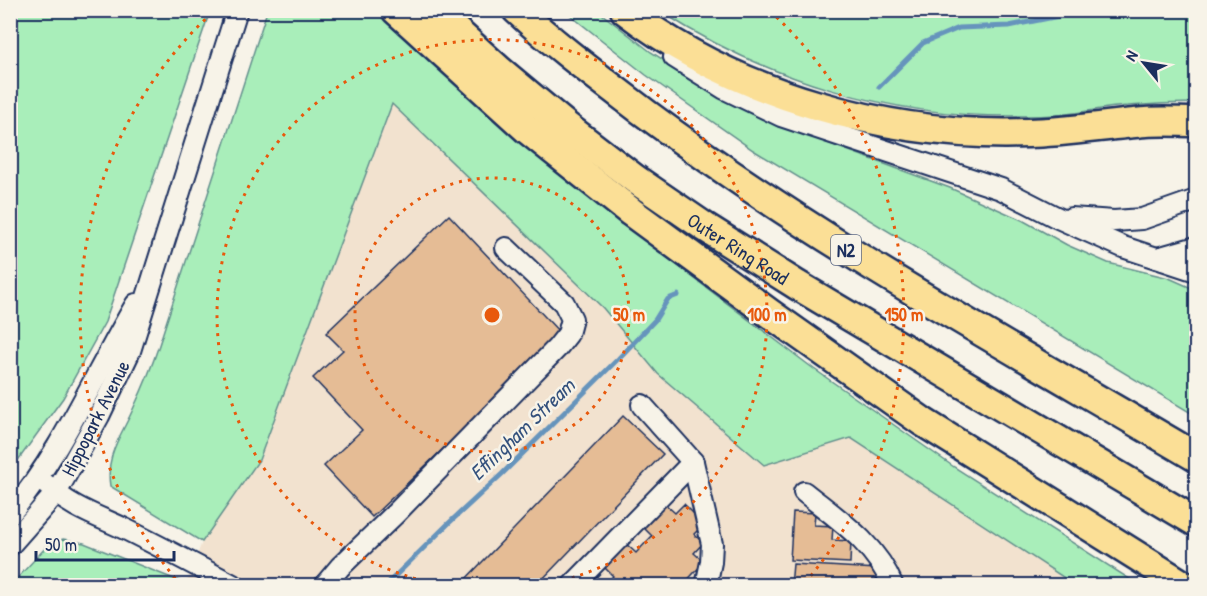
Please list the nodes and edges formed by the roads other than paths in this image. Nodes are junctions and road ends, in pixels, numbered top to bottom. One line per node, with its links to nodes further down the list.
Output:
1 (237, 10): 14 (street, Hippopark Avenue)
2 (396, 10): 29 (highway)
3 (433, 10): 22 (highway, Outer Ring Road)
4 (517, 10): 16 (highway, N2)
5 (620, 10): 9 (street)
6 (625, 10): 7 (highway)
7 (1197, 122)
8 (1197, 200): 9 (street)
9 (1056, 217): 12 (street)
10 (1197, 247): 12 (street)
11 (506, 248): 25 (street)
12 (1158, 258): 13 (street)
13 (1197, 271)
14 (153, 276): 18 (street, Hippopark Avenue); 20 (street, Hippopark Avenue)
15 (642, 405): 17 (street)
16 (1197, 457)
17 (693, 462): 26 (street); 27 (street)
18 (39, 476): 20 (street); 21 (street, Hippopark Avenue)
19 (804, 492): 28 (street)
20 (56, 493): 23 (street, Hippopark Avenue); 24 (street)
21 (10, 514)
22 (1197, 522)
23 (10, 545)
24 (235, 585)
25 (324, 585)
26 (572, 585)
27 (706, 585)
28 (893, 585)
29 (1185, 585)

